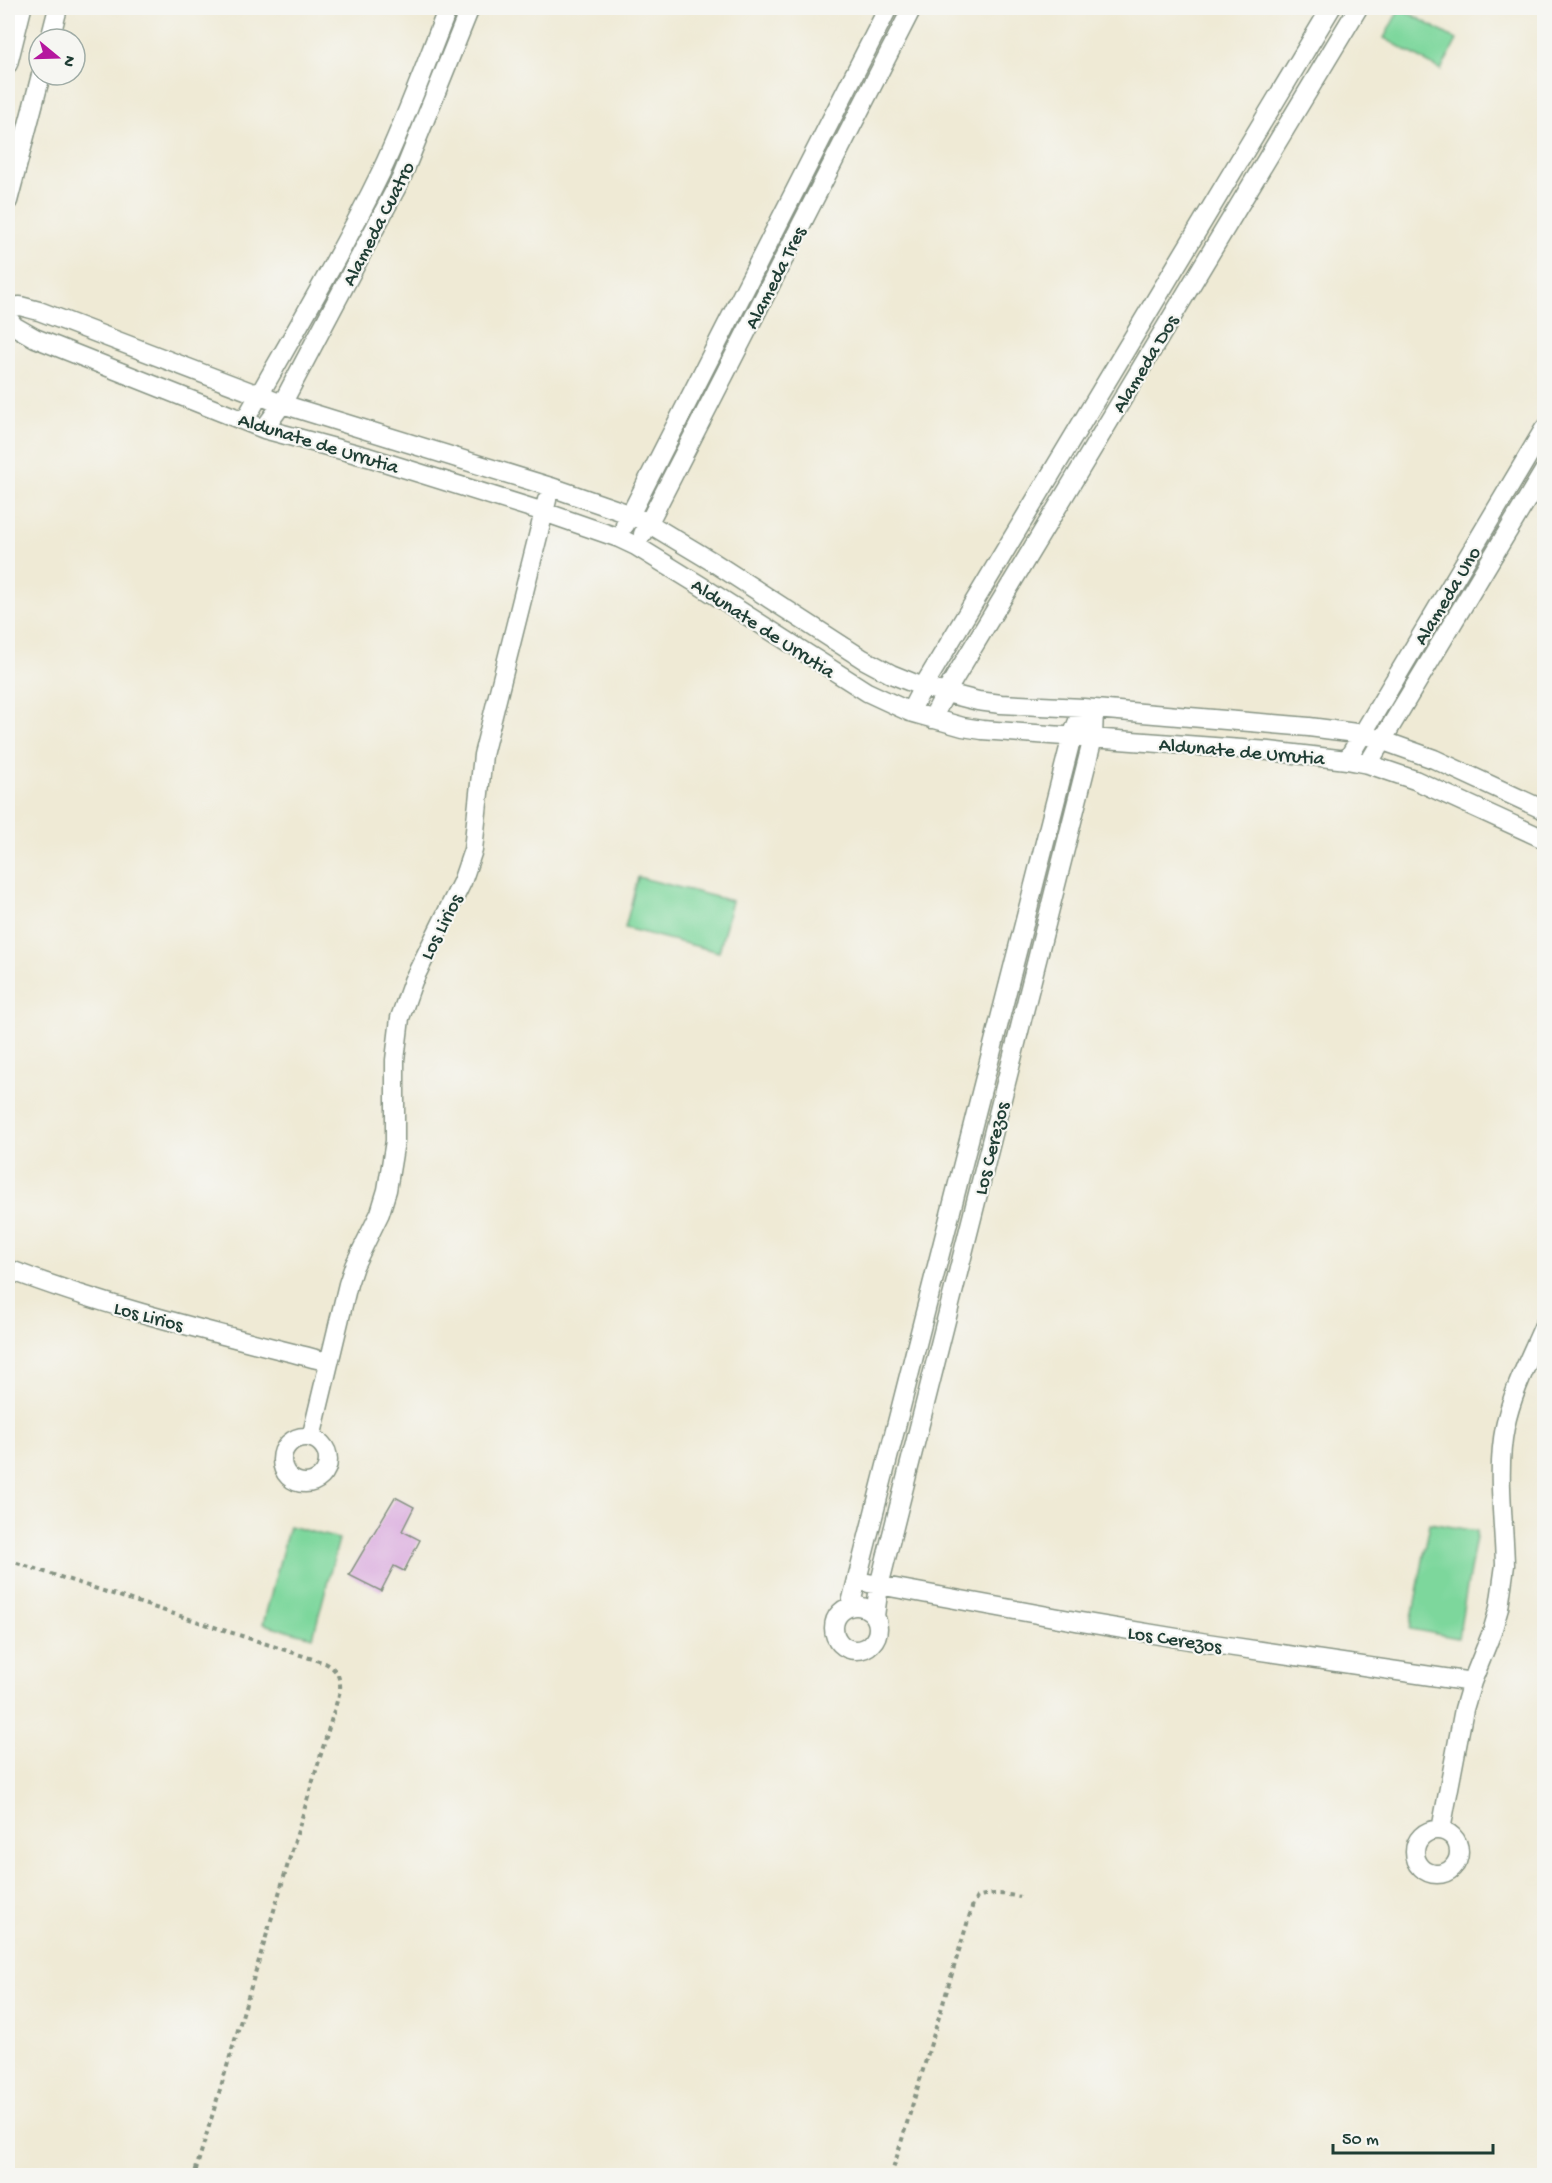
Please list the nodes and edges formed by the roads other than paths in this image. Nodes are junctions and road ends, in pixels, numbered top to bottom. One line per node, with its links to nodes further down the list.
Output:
1 (22, 8): 10 (street)
2 (58, 8): 9 (street)
3 (448, 8): 15 (street, Alameda Cuatro)
4 (470, 8): 16 (street, Alameda Cuatro)
5 (888, 8): 23 (street, Alameda Tres)
6 (912, 8): 24 (street, Alameda Tres)
7 (1331, 8): 27 (street, Alameda Dos)
8 (1358, 8): 28 (street, Alameda Dos)
9 (53, 27)
10 (8, 64)
11 (38, 87): 12 (street)
12 (8, 201)
13 (8, 307): 15 (street, Aldunate de Urrutia)
14 (8, 318): 17 (street, Aldunate de Urrutia)
15 (258, 396): 16 (street, Aldunate de Urrutia); 17 (street, Alameda Cuatro)
16 (282, 404): 18 (street, Alameda Cuatro); 21 (street, Aldunate de Urrutia)
17 (245, 420): 18 (street, Aldunate de Urrutia)
18 (264, 429): 22 (street, Aldunate de Urrutia)
19 (1545, 429): 32 (street, Alameda Uno)
20 (1545, 471): 35 (street, Alameda Uno)
21 (551, 487): 22 (street, Los Lirios); 23 (street, Aldunate de Urrutia)
22 (544, 512): 25 (street, Aldunate de Urrutia); 42 (street, Los Lirios)
23 (629, 514): 24 (street, Aldunate de Urrutia); 25 (street, Alameda Tres)
24 (648, 523): 26 (street, Alameda Tres); 27 (street, Aldunate de Urrutia)
25 (619, 537): 26 (street, Aldunate de Urrutia)
26 (636, 546): 30 (street, Aldunate de Urrutia)
27 (923, 687): 28 (street, Aldunate de Urrutia); 30 (street, Alameda Dos)
28 (946, 692): 29 (street, Aldunate de Urrutia); 31 (street, Alameda Dos)
29 (1088, 709): 32 (street, Aldunate de Urrutia); 33 (street, Los Cerezos); 34 (street, Los Cerezos)
30 (910, 712): 31 (street, Aldunate de Urrutia)
31 (932, 719): 33 (street, Aldunate de Urrutia)
32 (1364, 734): 35 (street, Aldunate de Urrutia); 36 (street, Alameda Uno)
33 (1072, 736): 34 (street, Aldunate de Urrutia); 44 (street, Los Cerezos)
34 (1093, 738): 36 (street, Aldunate de Urrutia); 45 (street, Los Cerezos)
35 (1383, 739): 37 (street, Alameda Uno); 38 (street, Aldunate de Urrutia)
36 (1347, 760): 37 (street, Aldunate de Urrutia)
37 (1368, 764): 39 (street, Aldunate de Urrutia)
38 (1545, 810)
39 (1545, 839)
40 (8, 1269): 42 (street, Los Lirios)
41 (1545, 1325): 48 (street)
42 (328, 1362): 43 (street, Los Lirios)
43 (310, 1438)
44 (858, 1581): 45 (street, Los Cerezos); 46 (street, Los Cerezos)
45 (879, 1586): 47 (street, Los Cerezos); 48 (street, Los Cerezos)
46 (850, 1607): 47 (street); 47 (street, Los Cerezos)
47 (875, 1616)
48 (1472, 1682): 49 (street)
49 (1441, 1830)

